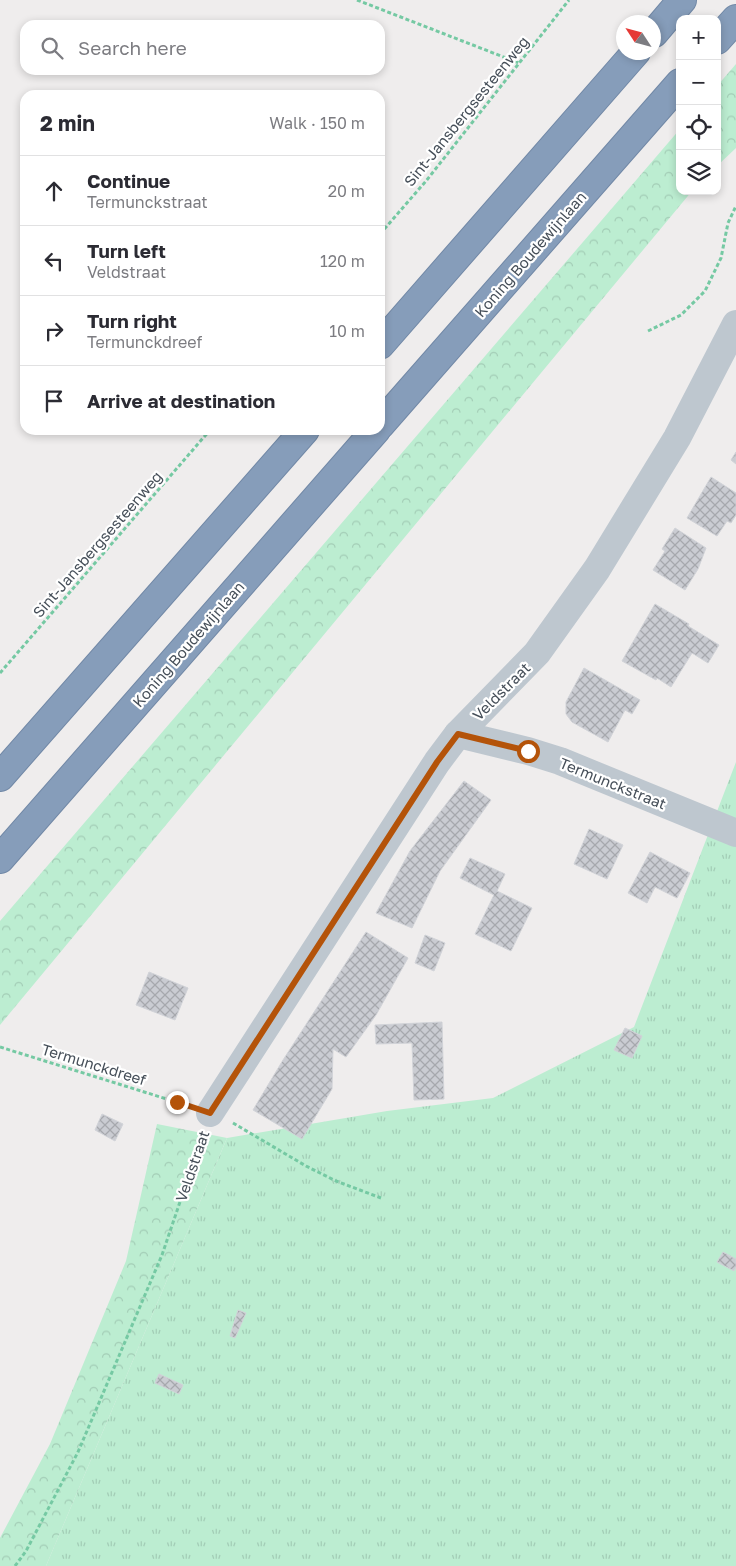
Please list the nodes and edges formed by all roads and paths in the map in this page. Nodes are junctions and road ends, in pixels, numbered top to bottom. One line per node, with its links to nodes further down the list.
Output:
1 (357, 0): 8 (path)
2 (569, 0): 8 (path, Sint-Jansbergsesteenweg)
3 (682, 0): 5 (highway)
4 (736, 19): 6 (highway)
5 (661, 24)
6 (721, 36)
7 (629, 60): 14 (highway)
8 (519, 63): 11 (path, Sint-Jansbergsesteenweg)
9 (676, 88): 15 (highway, Koning Boudewijnlaan)
10 (736, 206): 13 (path)
11 (385, 228)
12 (736, 324): 20 (street, Veldstraat)
13 (648, 331)
14 (385, 339)
15 (385, 419)
16 (206, 435): 19 (path, Sint-Jansbergsesteenweg)
17 (301, 435): 21 (highway)
18 (372, 435): 23 (highway, Koning Boudewijnlaan)
19 (0, 673)
20 (458, 734): 22 (street, Termunckstraat); 25 (street, Veldstraat)
21 (0, 777)
22 (736, 833)
23 (0, 859)
24 (0, 1046): 25 (path, Termunckdreef)
25 (210, 1113): 26 (path, Termunckdreef); 27 (path, Veldstraat)
26 (381, 1198)
27 (15, 1566)

